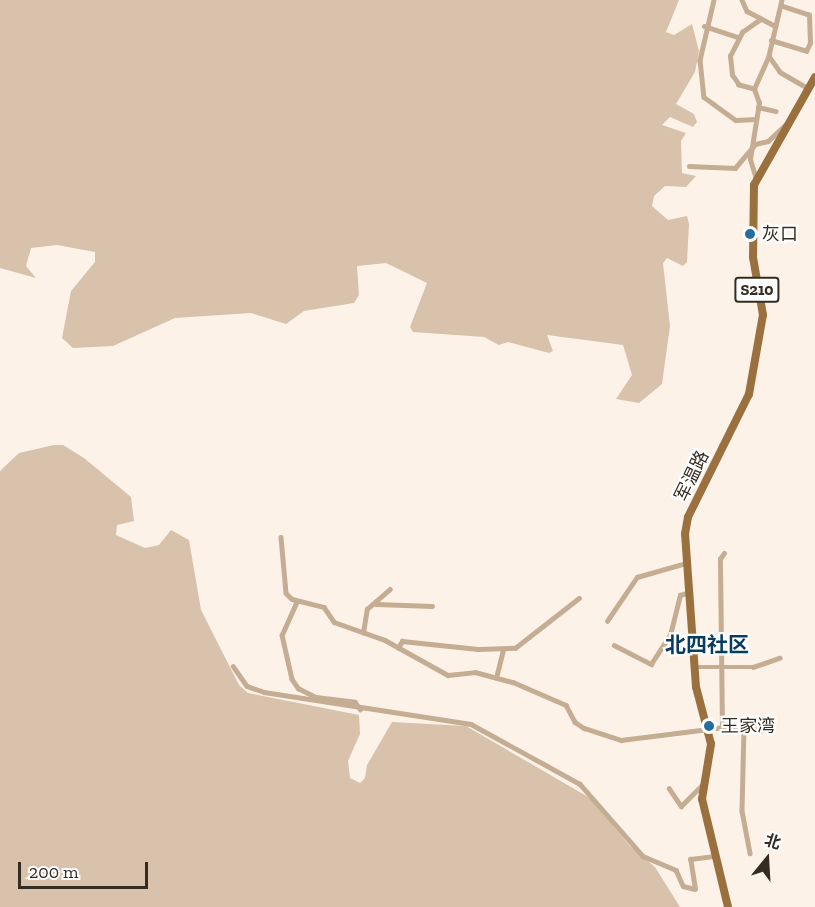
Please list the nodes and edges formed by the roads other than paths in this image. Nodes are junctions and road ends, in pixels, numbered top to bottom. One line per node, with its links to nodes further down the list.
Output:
1 (714, 0): 5 (street)
2 (742, 0): 4 (street)
3 (782, 3): 6 (street); 8 (street)
4 (759, 20): 6 (street); 7 (street)
5 (704, 26): 7 (street); 15 (street)
6 (775, 26): 8 (street)
7 (738, 37): 12 (street)
8 (771, 40): 9 (street)
9 (769, 56): 11 (street); 12 (street)
10 (815, 77): 11 (main road, 军温路 / S210)
11 (808, 88): 16 (main road, 军温路 / S210)
12 (754, 89): 13 (street)
13 (758, 107): 14 (street); 15 (street)
14 (776, 111)
15 (755, 119): 17 (street)
16 (790, 122): 17 (street); 19 (main road, 军温路 / S210)
17 (755, 144): 18 (street); 19 (street)
18 (689, 166)
19 (756, 180): 22 (main road, 军温路 / S210)
20 (281, 537): 27 (street)
21 (724, 553): 39 (street)
22 (686, 563): 24 (main road, 军温路 / S210); 31 (street)
23 (390, 589): 28 (street)
24 (690, 592): 33 (street); 38 (main road, 军温路 / S210)
25 (579, 598): 35 (street)
26 (361, 601): 30 (street)
27 (297, 602): 32 (street); 41 (street)
28 (376, 604): 29 (street); 30 (street)
29 (432, 606)
30 (367, 609): 32 (street)
31 (607, 621)
32 (363, 633): 34 (street)
33 (614, 645)
34 (398, 648): 35 (street); 40 (street)
35 (503, 650): 40 (street)
36 (779, 658): 39 (street)
37 (233, 666): 41 (street)
38 (695, 667): 39 (street); 45 (main road, 军温路 / S210)
39 (720, 667): 42 (street)
40 (496, 678): 45 (street)
41 (360, 709): 49 (street)
42 (722, 728): 43 (street); 45 (street)
43 (744, 728): 44 (street); 48 (street)
44 (762, 730)
45 (707, 731): 46 (main road, 军温路 / S210)
46 (704, 783): 47 (street); 49 (main road, 军温路 / S210)
47 (669, 788)
48 (750, 853)
49 (715, 856): 50 (main road, 军温路 / S210)
50 (728, 907)

